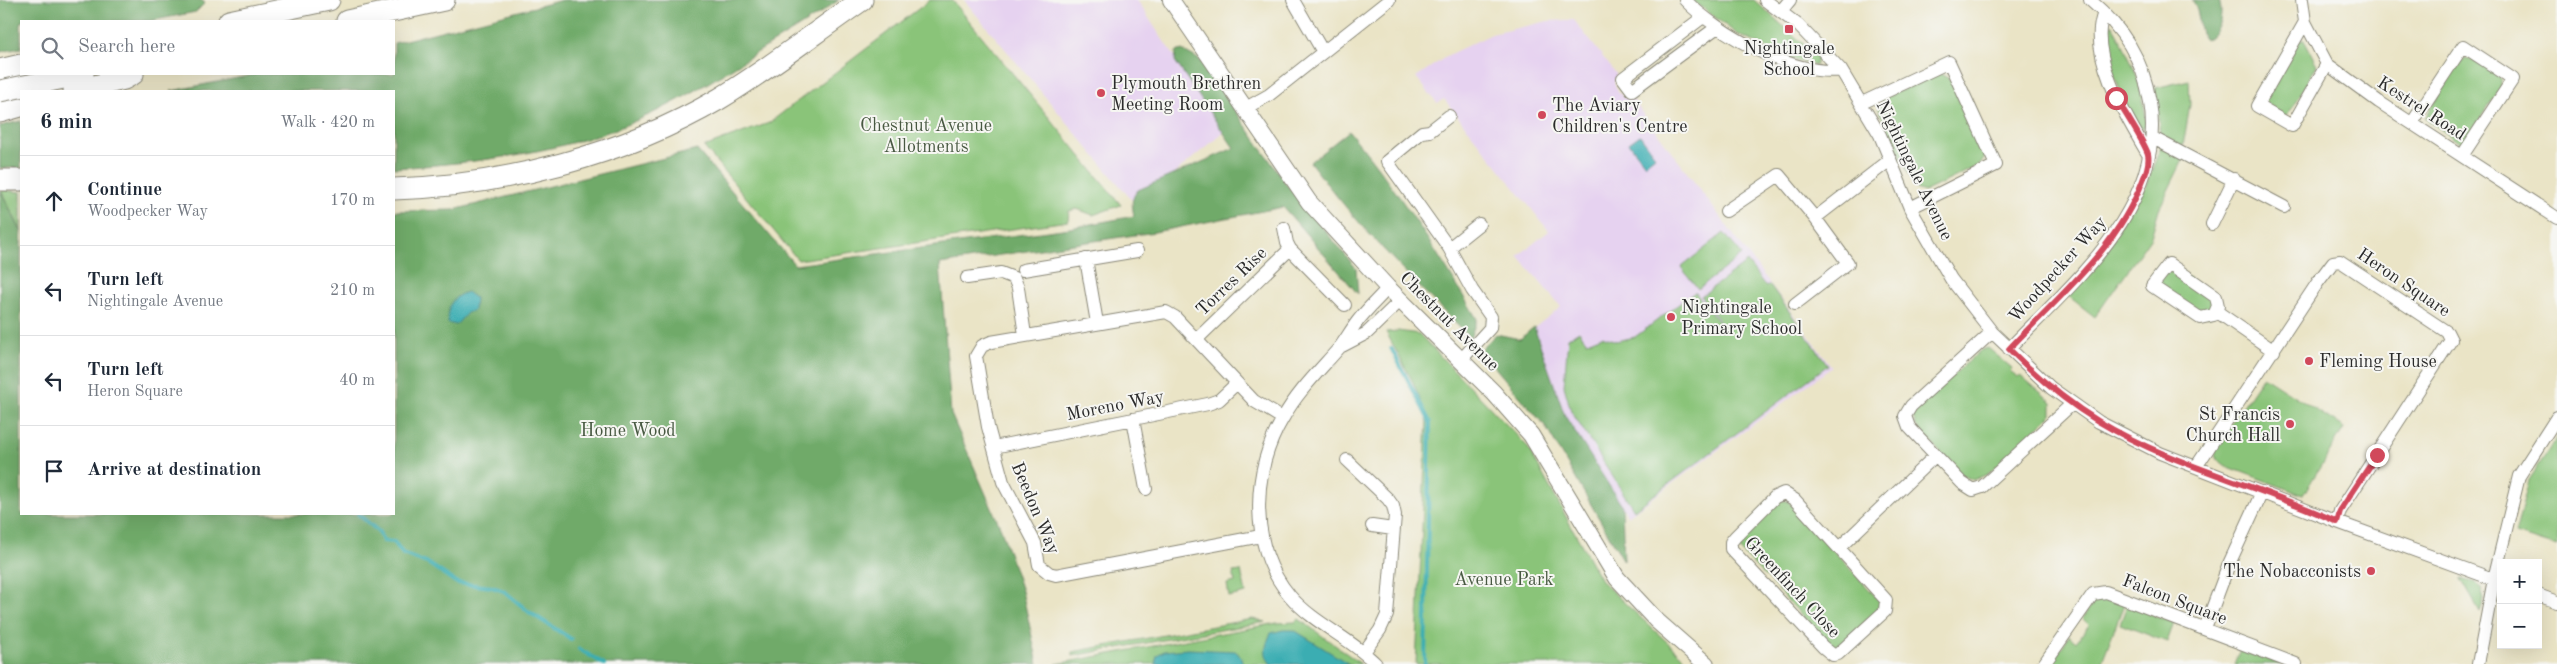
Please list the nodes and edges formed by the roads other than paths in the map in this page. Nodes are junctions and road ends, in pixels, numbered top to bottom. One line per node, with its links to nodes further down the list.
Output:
1 (329, 0): 15 (highway)
2 (444, 0): 16 (highway)
3 (862, 0): 41 (highway)
4 (1171, 0): 31 (street, Chestnut Avenue)
5 (1293, 0): 19 (street)
6 (1389, 0): 19 (street)
7 (1685, 0): 14 (street)
8 (1765, 0): 12 (street, Nightingale Avenue)
9 (1790, 0): 12 (street)
10 (2090, 0): 13 (street, Woodpecker Way)
11 (2302, 0): 17 (street, Kestrel Road)
12 (1781, 11): 23 (street, Nightingale Avenue)
13 (2104, 13): 34 (street, Woodpecker Way); 35 (street)
14 (1703, 17): 18 (street); 18 (street)
15 (234, 20)
16 (352, 20)
17 (2305, 22): 20 (street, Kestrel Road); 20 (street)
18 (1716, 28): 23 (street)
19 (1323, 52): 31 (street)
20 (2327, 64): 33 (street, Kestrel Road)
21 (20, 65): 22 (highway)
22 (0, 70)
23 (1841, 70): 29 (street, Nightingale Avenue)
24 (78, 75): 28 (highway, bridge)
25 (131, 75): 27 (highway)
26 (0, 78): 30 (highway)
27 (78, 90)
28 (0, 91)
29 (1862, 103): 37 (street, Nightingale Avenue); 45 (street)
30 (17, 104)
31 (1244, 109): 58 (street, Chestnut Avenue)
32 (1449, 116): 52 (street)
33 (2412, 124): 36 (street, Kestrel Road); 36 (street)
34 (2153, 138): 35 (street, Woodpecker Way); 38 (street)
35 (2148, 154): 68 (street, Woodpecker Way)
36 (2462, 156): 48 (street, Kestrel Road)
37 (1890, 160): 45 (street, Nightingale Avenue); 47 (street)
38 (2234, 179): 44 (street); 50 (street)
39 (0, 180): 40 (highway)
40 (20, 180)
41 (445, 186): 42 (highway); 43 (highway)
42 (395, 189)
43 (395, 200)
44 (2284, 206)
45 (1910, 208): 64 (street, Nightingale Avenue)
46 (1726, 211): 47 (street)
47 (1815, 218): 60 (street)
48 (2557, 218)
49 (1479, 224): 52 (street)
50 (2212, 224)
51 (1284, 228): 53 (street, Torres Rise)
52 (1449, 248): 70 (street)
53 (1290, 249): 61 (street, Torres Rise); 66 (street, Torres Rise)
54 (1137, 251): 55 (street)
55 (1086, 260): 56 (street); 63 (street)
56 (1023, 270)
57 (967, 278): 65 (street)
58 (1388, 288): 59 (street, Chestnut Avenue); 67 (street)
59 (1400, 301): 67 (street); 70 (street, Chestnut Avenue)
60 (1795, 304)
61 (1345, 305)
62 (2216, 311): 62 (street); 69 (street)
63 (1097, 323): 65 (street, Beedon Way); 66 (street, Beedon Way)
64 (1992, 332): 68 (street, Nightingale Avenue); 77 (street)
65 (1025, 335): 76 (street, Beedon Way)
66 (1197, 339): 71 (street, Beedon Way)
67 (1340, 347): 74 (street)
68 (2009, 349): 72 (street, Nightingale Avenue)
69 (2274, 351): 79 (street, Heron Square); 82 (street, Heron Square)
70 (1460, 361): 94 (street, Chestnut Avenue)
71 (1237, 384): 74 (street, Beedon Way); 75 (street, Moreno Way)
72 (2072, 404): 77 (street); 79 (street, Nightingale Avenue)
73 (2557, 417): 87 (street)
74 (1282, 418): 85 (street)
75 (1133, 419): 76 (street, Moreno Way); 80 (street)
76 (994, 447): 85 (street, Beedon Way)
77 (1935, 456): 86 (street)
78 (1347, 460): 84 (street)
79 (2196, 467): 81 (street, Nightingale Avenue)
80 (1146, 489)
81 (2262, 492): 82 (street, Nightingale Avenue); 91 (street)
82 (2337, 522): 88 (street, Nightingale Avenue)
83 (1372, 526): 84 (street)
84 (1393, 529): 92 (street)
85 (1261, 536): 92 (street)
86 (1840, 547): 86 (street, Greenfinch Close)
87 (2501, 559)
88 (2497, 580): 97 (street)
89 (2542, 597): 90 (street)
90 (2557, 602)
91 (2205, 628): 95 (street, Falcon Square); 96 (street, Falcon Square)
92 (1364, 652): 93 (street)
93 (1376, 664)
94 (1706, 664)
95 (2044, 664)
96 (2296, 664)
97 (2478, 664)

